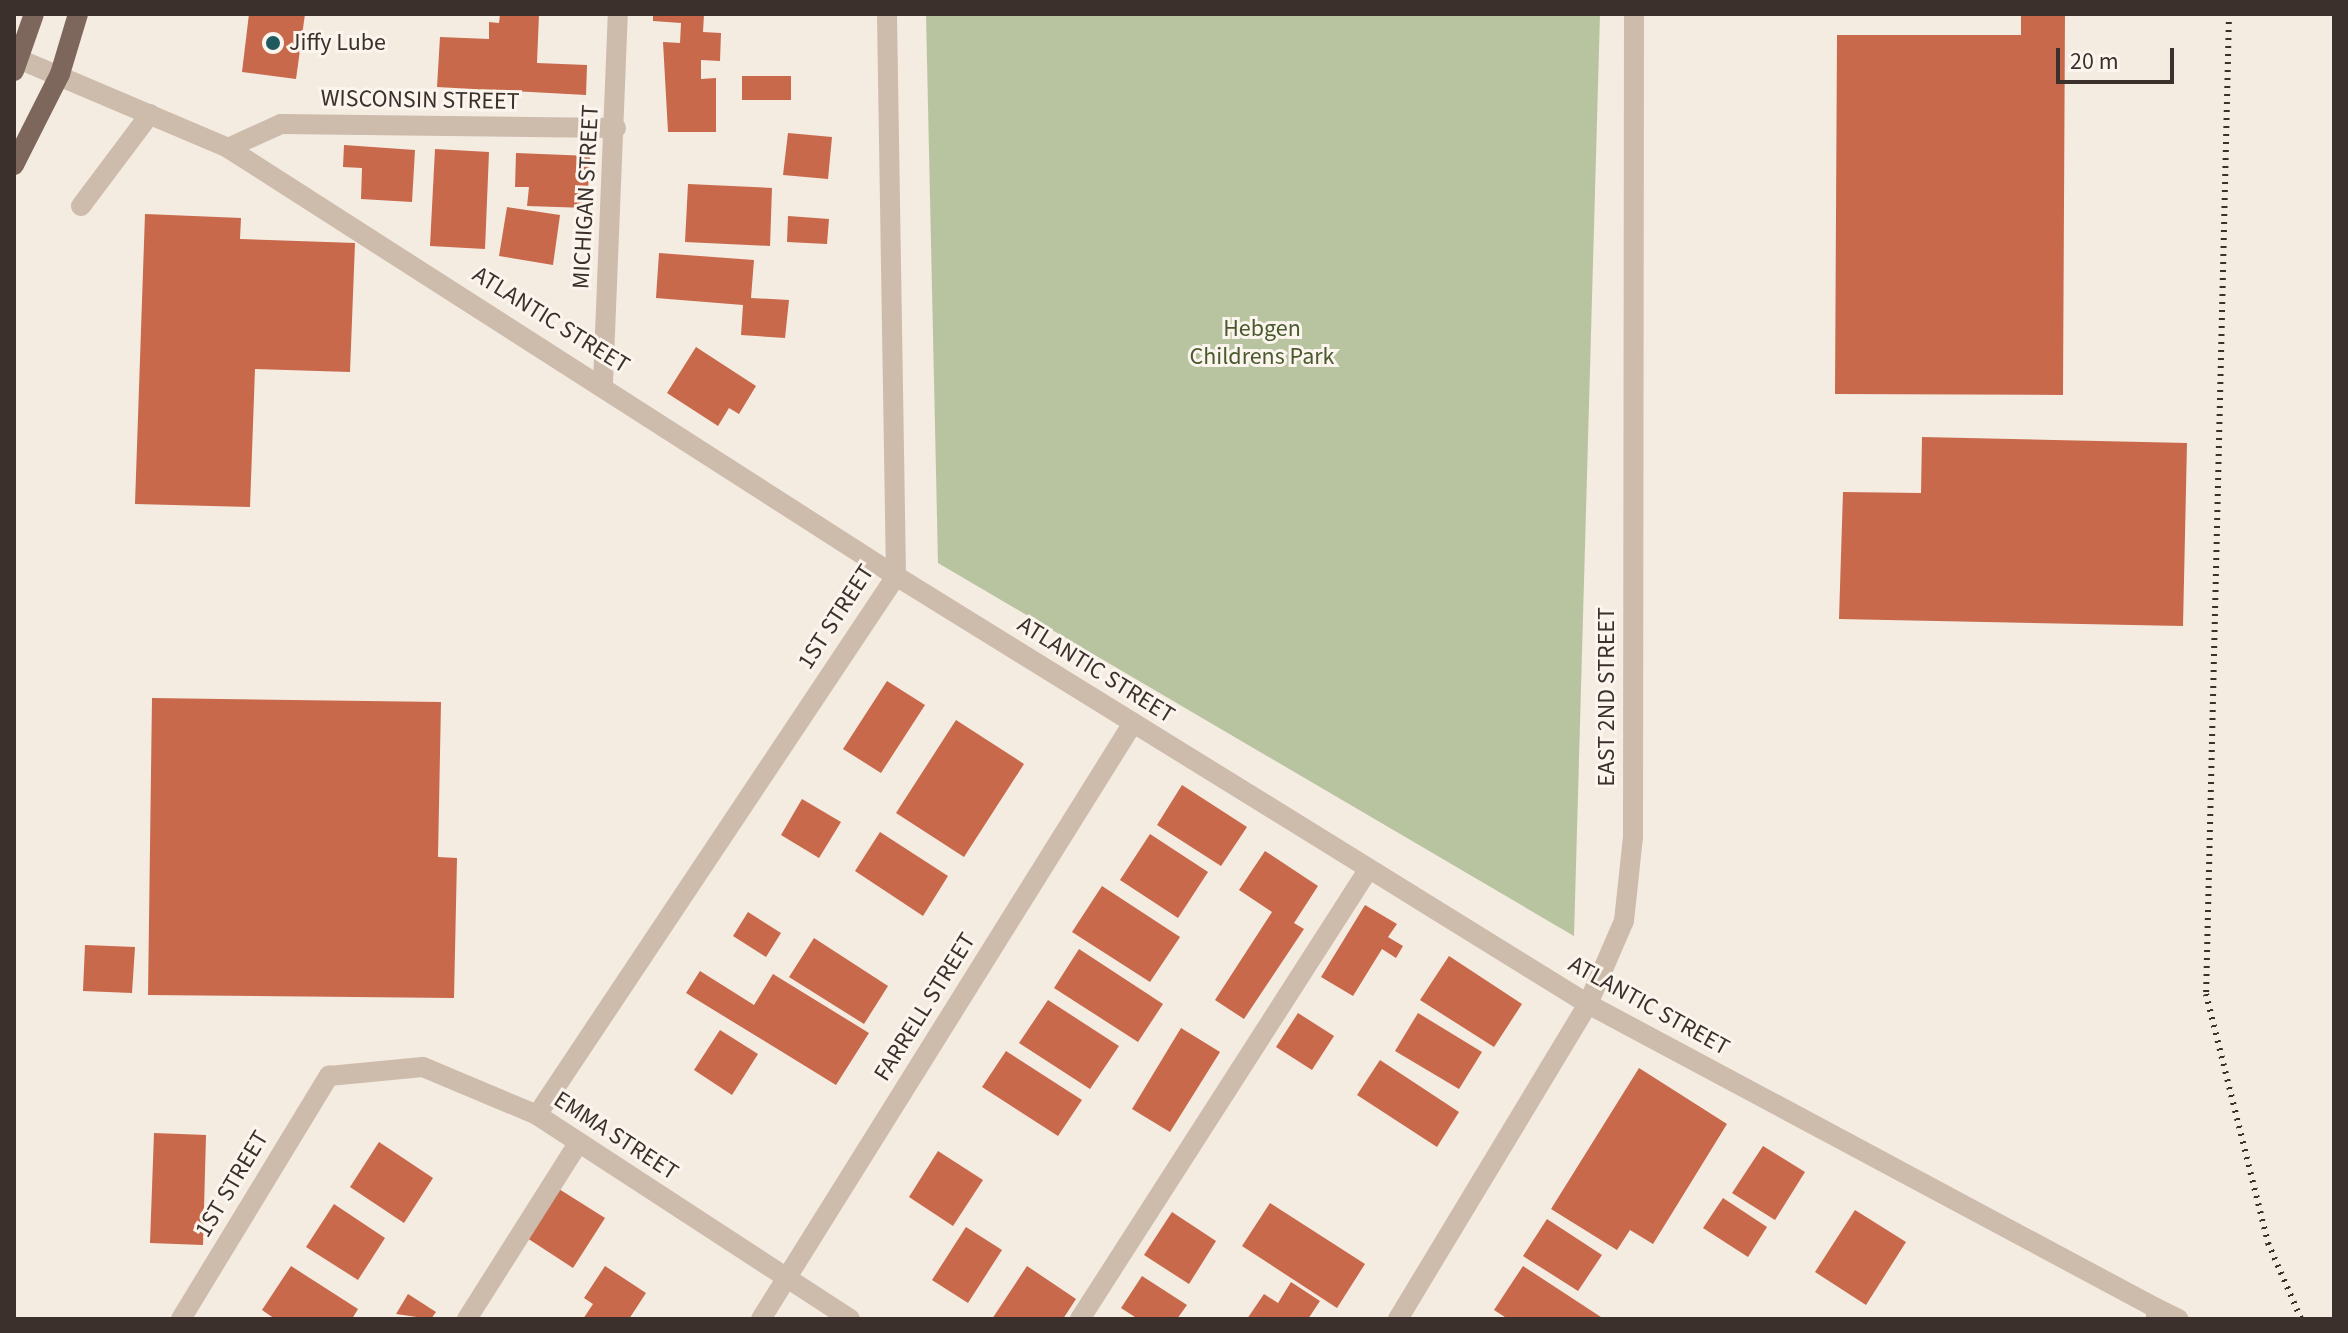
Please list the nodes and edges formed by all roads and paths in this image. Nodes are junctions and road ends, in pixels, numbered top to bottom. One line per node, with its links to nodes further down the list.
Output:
1 (34, 14): 6 (main road)
2 (78, 14): 7 (main road)
3 (618, 14): 9 (street, MICHIGAN STREET)
4 (887, 14): 14 (street, 1ST STREET)
5 (1634, 14): 17 (street, EAST 2ND STREET)
6 (18, 65): 7 (street, ATLANTIC STREET)
7 (60, 74): 8 (street, ATLANTIC STREET); 11 (main road)
8 (150, 114): 10 (street, ATLANTIC STREET); 12 (street)
9 (616, 128): 10 (street, WISCONSIN STREET); 13 (street, MICHIGAN STREET)
10 (228, 148): 13 (street, ATLANTIC STREET)
11 (14, 165)
12 (81, 206)
13 (603, 383): 14 (street, ATLANTIC STREET)
14 (896, 576): 15 (street, ATLANTIC STREET); 19 (street, 1ST STREET)
15 (1133, 723): 16 (street, ATLANTIC STREET); 21 (street, FARRELL STREET)
16 (1368, 870): 17 (street, ATLANTIC STREET); 27 (street)
17 (1588, 1004): 22 (street, ATLANTIC STREET); 28 (street, EAST 2ND STREET)
18 (329, 1076): 19 (street, EMMA STREET); 23 (street, 1ST STREET)
19 (537, 1115): 20 (street, EMMA STREET)
20 (579, 1142): 21 (street, EMMA STREET); 24 (street)
21 (786, 1279): 25 (street, FARRELL STREET); 26 (street, EMMA STREET)
22 (2156, 1314): 29 (street, ATLANTIC STREET)
23 (181, 1319)
24 (467, 1319)
25 (761, 1319)
26 (850, 1319)
27 (1080, 1319)
28 (1398, 1319)
29 (2179, 1319)

